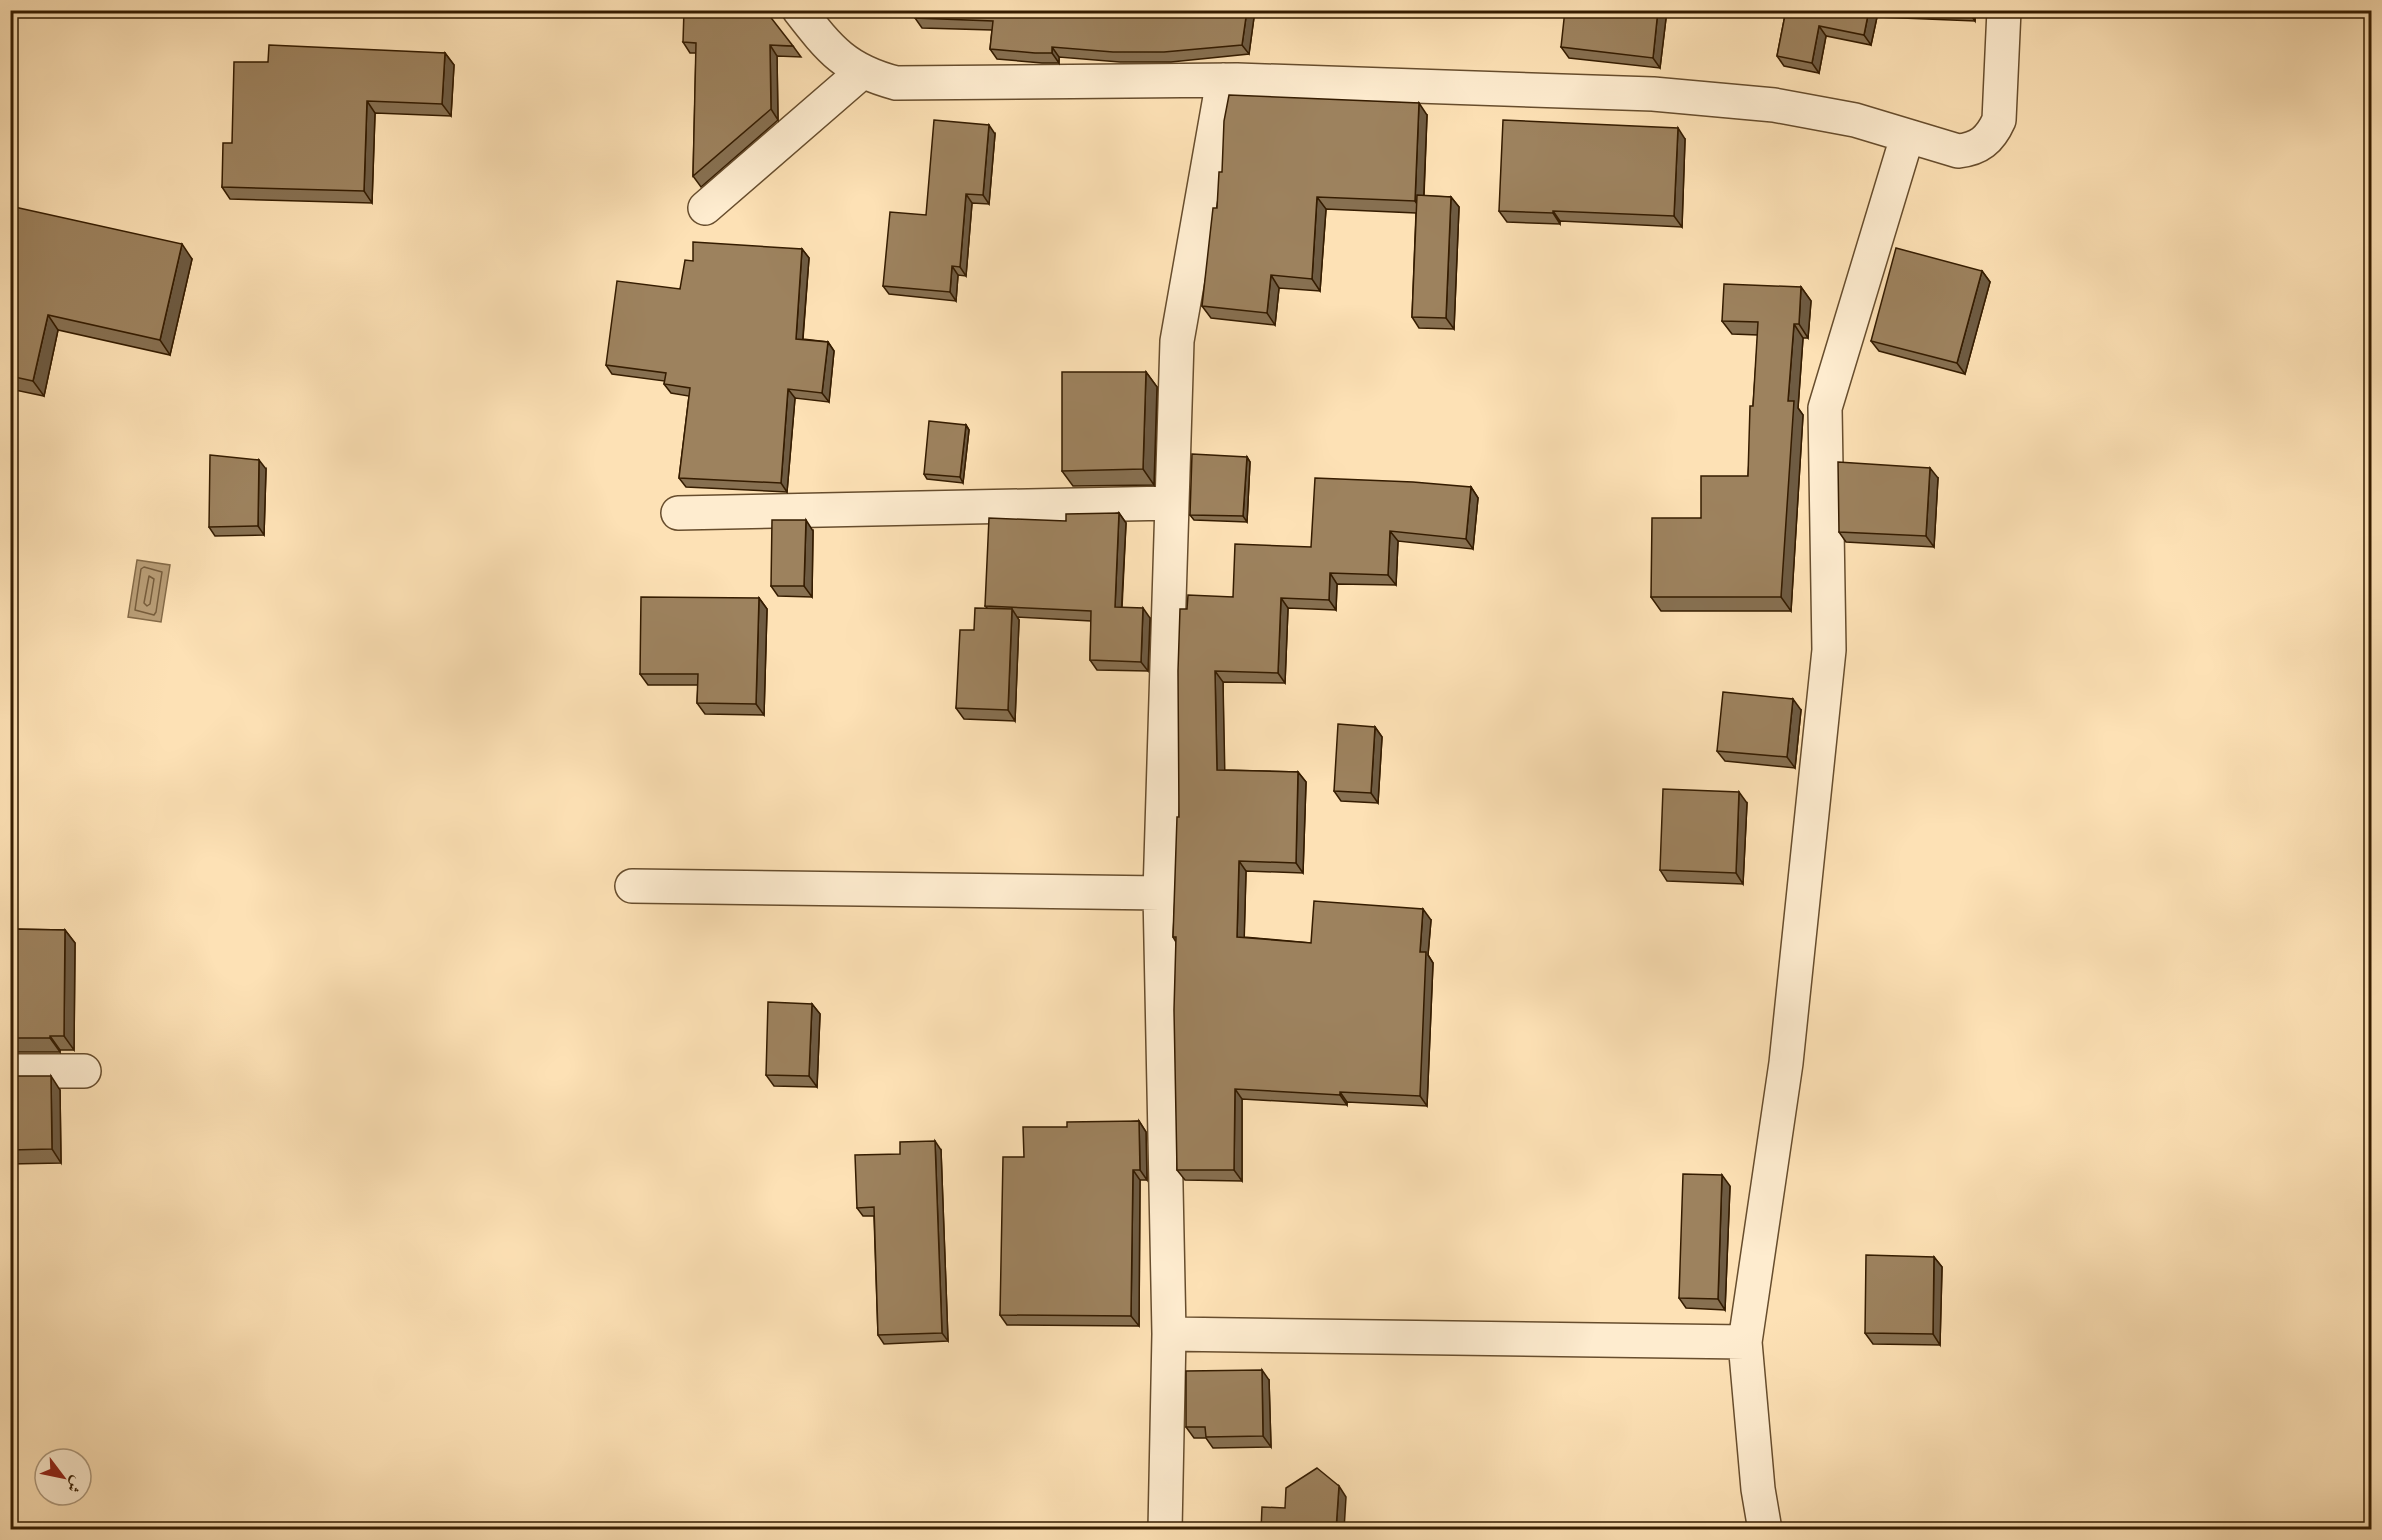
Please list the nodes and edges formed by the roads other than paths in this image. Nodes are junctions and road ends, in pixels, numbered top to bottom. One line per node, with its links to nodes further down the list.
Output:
1 (799, 10): 3 (street)
2 (2004, 10): 5 (street)
3 (862, 72): 4 (street); 6 (street)
4 (1223, 80): 5 (street); 7 (street)
5 (1908, 137): 14 (street)
6 (705, 208)
7 (1172, 503): 8 (street); 10 (street)
8 (678, 513)
9 (632, 886): 10 (street)
10 (1160, 893): 13 (street)
11 (10, 1071): 12 (street)
12 (84, 1071)
13 (1170, 1334): 14 (street); 15 (street)
14 (1745, 1342): 16 (street)
15 (1165, 1530)
16 (1765, 1530)

